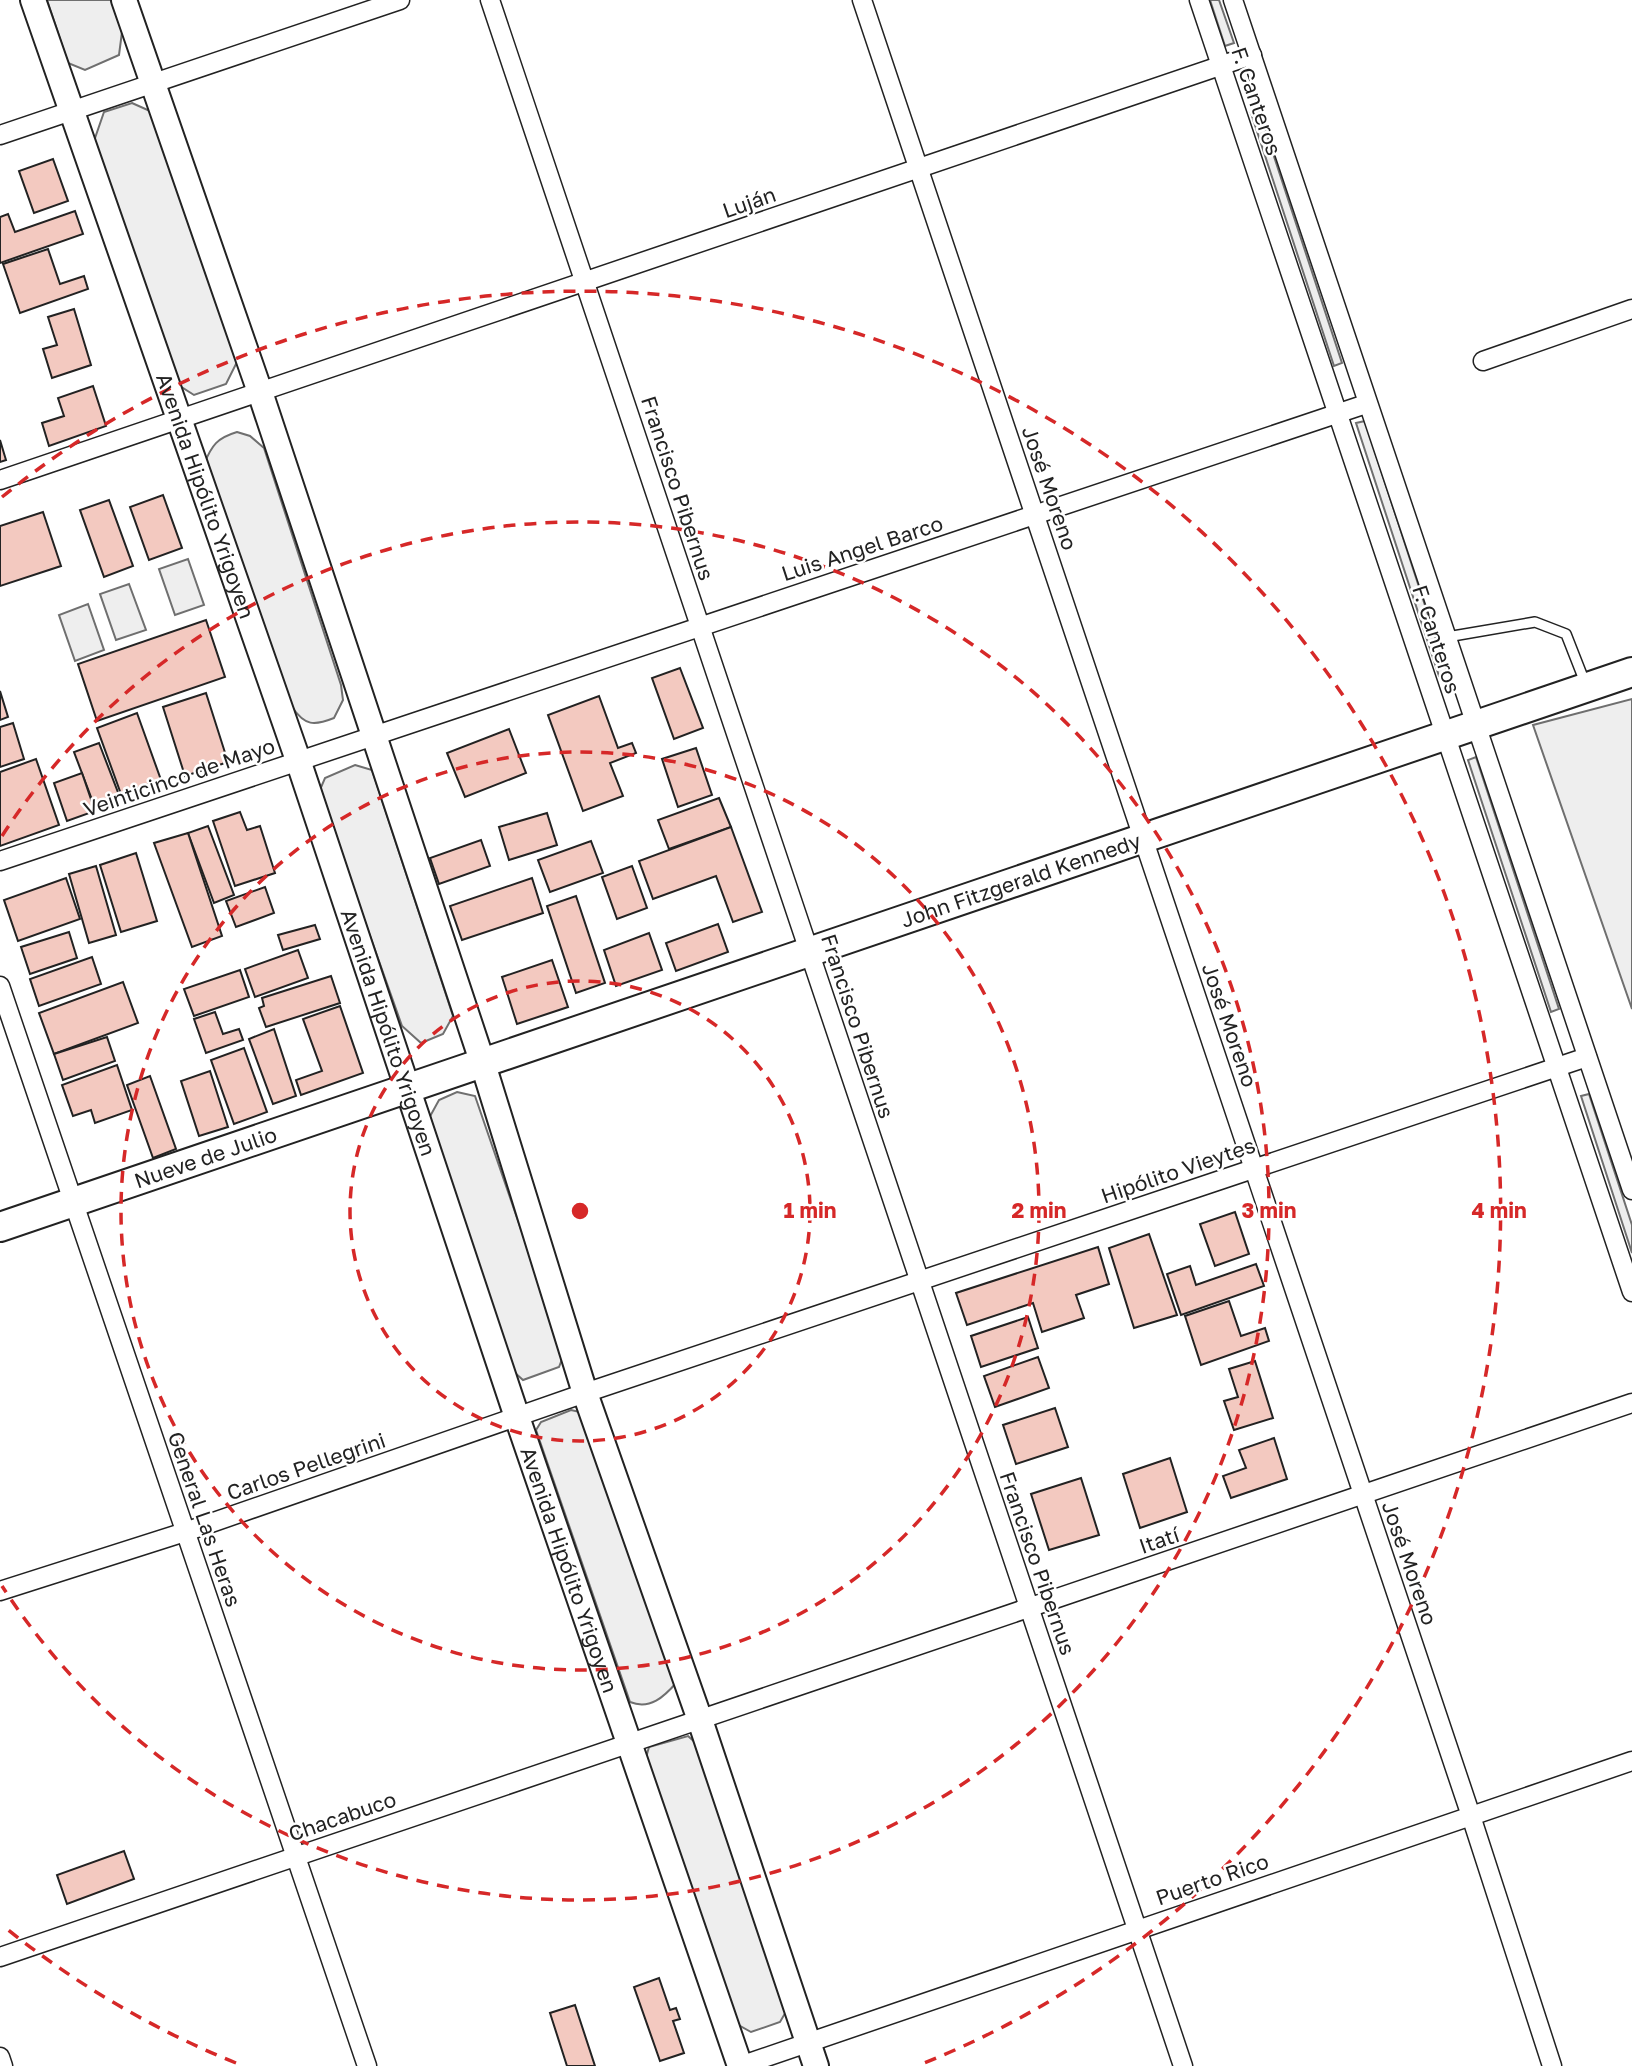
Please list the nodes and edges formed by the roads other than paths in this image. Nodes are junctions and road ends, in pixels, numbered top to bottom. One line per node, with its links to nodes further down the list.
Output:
1 (33, 0): 11 (main road, Avenida Hipólito Yrigoyen)
2 (124, 0): 10 (main road)
3 (400, 0): 10 (street)
4 (490, 0): 14 (street, Francisco Pibernus)
5 (862, 0): 13 (street, José Moreno)
6 (1199, 0): 9 (street, F. Canteros)
7 (1233, 0): 8 (street, F. Canteros)
8 (1252, 55): 9 (street, Luján); 18 (street, F. Canteros)
9 (1221, 66): 13 (street, Luján); 19 (street, F. Canteros)
10 (152, 85): 11 (street); 17 (main road)
11 (71, 111): 12 (street); 20 (main road, Avenida Hipólito Yrigoyen)
12 (0, 135)
13 (919, 168): 14 (street, Luján); 22 (street, José Moreno)
14 (585, 282): 17 (street, Luján); 23 (street, Francisco Pibernus)
15 (1632, 309): 16 (street)
16 (1483, 361)
17 (260, 392): 20 (street, Luján); 28 (main road)
18 (1366, 404): 19 (street, Luis Angel Barco); 24 (street, F. Canteros)
19 (1337, 414): 22 (street, Luis Angel Barco); 29 (street, F. Canteros)
20 (178, 420): 21 (street, Luján); 30 (main road, Avenida Hipólito Yrigoyen)
21 (0, 480)
22 (1035, 514): 23 (street, Luis Angel Barco); 31 (street, José Moreno)
23 (700, 626): 28 (street, Luis Angel Barco); 33 (street, Francisco Pibernus)
24 (1447, 637): 26 (lane); 27 (street, F. Canteros)
25 (1632, 671): 26 (main road, John Fitzgerald Kennedy)
26 (1587, 687): 27 (main road, John Fitzgerald Kennedy)
27 (1477, 725): 29 (main road, John Fitzgerald Kennedy); 35 (street, F. Canteros)
28 (372, 735): 30 (street, Veinticinco de Mayo); 36 (main road)
29 (1445, 736): 31 (main road, John Fitzgerald Kennedy); 37 (street, F. Canteros)
30 (298, 760): 32 (street, Veinticinco de Mayo); 38 (main road, Avenida Hipólito Yrigoyen)
31 (1143, 839): 33 (main road, John Fitzgerald Kennedy); 39 (street, José Moreno)
32 (0, 861)
33 (810, 952): 36 (main road, John Fitzgerald Kennedy); 43 (street, Francisco Pibernus)
34 (0, 986): 41 (street, General Las Heras)
35 (1587, 1057): 37 (street, Hipólito Vieytes); 40 (street, F. Canteros)
36 (482, 1061): 38 (main road, John Fitzgerald Kennedy); 45 (main road)
37 (1556, 1067): 39 (street, Hipólito Vieytes); 44 (street, F. Canteros)
38 (409, 1087): 41 (main road, Nueve de Julio); 47 (main road, Avenida Hipólito Yrigoyen)
39 (1254, 1169): 43 (street, Hipólito Vieytes); 48 (street, José Moreno)
40 (1632, 1190)
41 (72, 1202): 42 (main road, Nueve de Julio); 49 (street, General Las Heras)
42 (0, 1227)
43 (919, 1281): 45 (street, Hipólito Vieytes); 51 (street, Francisco Pibernus)
44 (1632, 1293)
45 (585, 1393): 47 (street, Carlos Pellegrini); 52 (main road)
46 (1632, 1403): 48 (street, Itatí)
47 (517, 1417): 49 (street, Carlos Pellegrini); 53 (main road, Avenida Hipólito Yrigoyen)
48 (1363, 1494): 51 (street, Itatí); 55 (street, José Moreno)
49 (185, 1532): 50 (street, Carlos Pellegrini); 56 (street, General Las Heras)
50 (0, 1591)
51 (1029, 1608): 52 (street, Itatí); 57 (street, Francisco Pibernus)
52 (700, 1720): 53 (street, Chacabuco); 59 (main road)
53 (628, 1744): 56 (street, Chacabuco); 63 (main road, Avenida Hipólito Yrigoyen)
54 (1632, 1761): 55 (street, Puerto Rico)
55 (1471, 1815): 57 (street, Puerto Rico); 66 (street, José Moreno)
56 (295, 1856): 58 (street, Chacabuco); 62 (street, General Las Heras)
57 (1137, 1928): 59 (street, Puerto Rico); 65 (street, Francisco Pibernus)
58 (0, 1957)
59 (807, 2043): 63 (street, Puerto Rico); 64 (main road)
60 (0, 2057): 61 (street)
61 (3, 2066)
62 (367, 2066)
63 (740, 2066)
64 (816, 2066)
65 (1183, 2066)
66 (1552, 2066)

